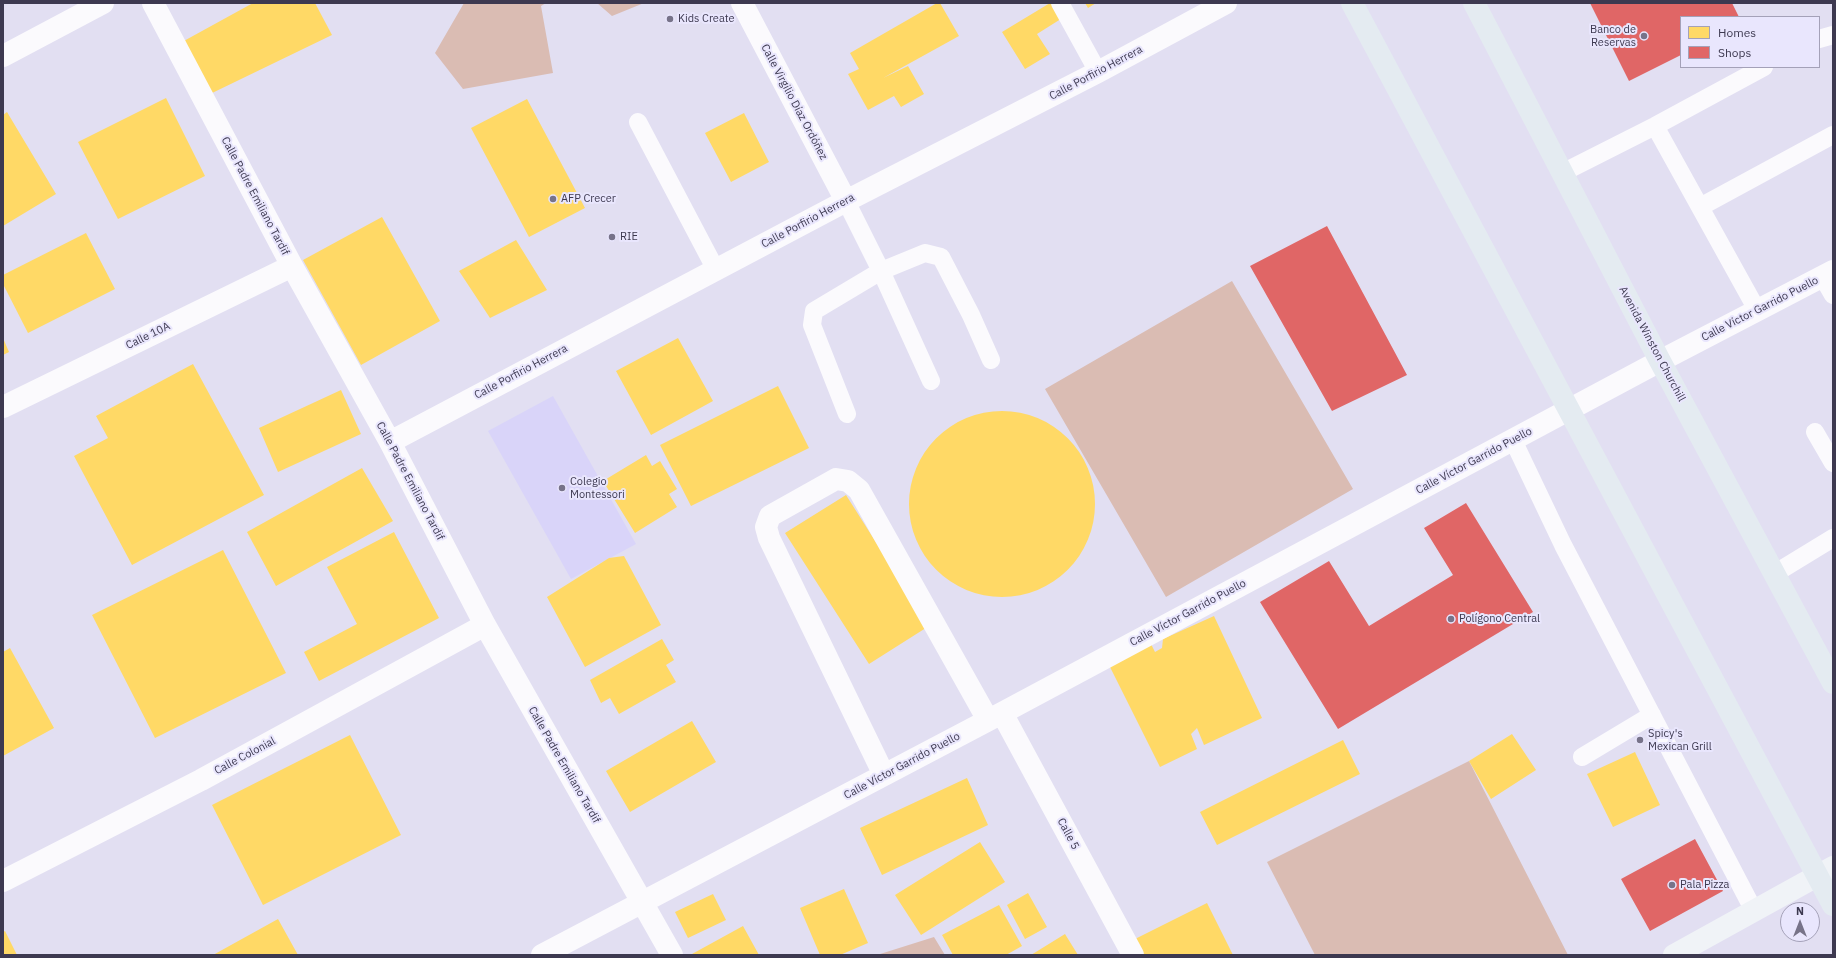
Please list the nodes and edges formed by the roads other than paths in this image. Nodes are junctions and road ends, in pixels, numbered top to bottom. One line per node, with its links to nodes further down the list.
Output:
1 (103, 3): 10 (street)
2 (153, 3): 19 (street, Calle Padre Emiliano Tardif)
3 (742, 3): 17 (street, Calle Virgilio Díaz Ordóñez)
4 (1060, 3): 12 (lane)
5 (1226, 3): 12 (street, Calle Porfirio Herrera)
6 (1352, 3): 29 (main road)
7 (1474, 3): 16 (main road, Avenida Winston Churchill)
8 (1833, 35): 9 (lane)
9 (1820, 39)
10 (3, 56)
11 (1762, 68): 14 (lane)
12 (1098, 72): 17 (street, Calle Porfirio Herrera)
13 (638, 122): 20 (lane)
14 (1655, 126): 16 (lane); 18 (lane)
15 (1833, 135): 18 (lane)
16 (1562, 173): 26 (main road, Avenida Winston Churchill)
17 (846, 201): 20 (street, Calle Porfirio Herrera); 21 (lane)
18 (1700, 207): 24 (lane)
19 (292, 266): 28 (street, Calle 10A); 33 (street, Calle Padre Emiliano Tardif)
20 (716, 270): 33 (street, Calle Porfirio Herrera)
21 (881, 271): 25 (lane); 27 (lane); 30 (lane)
22 (1828, 273): 23 (lane); 24 (street, Calle Víctor Garrido Puello)
23 (1833, 295)
24 (1758, 310): 26 (street, Calle Víctor Garrido Puello)
25 (991, 360)
26 (1660, 361): 29 (street, Calle Víctor Garrido Puello); 36 (main road, Avenida Winston Churchill)
27 (931, 381)
28 (3, 407)
29 (1569, 409): 32 (street, Calle Víctor Garrido Puello); 43 (main road)
30 (846, 414)
31 (1815, 432): 34 (lane)
32 (1513, 440): 39 (lane); 40 (street, Calle Víctor Garrido Puello)
33 (390, 442): 37 (street, Calle Padre Emiliano Tardif)
34 (1833, 463)
35 (1833, 538): 36 (lane)
36 (1774, 574): 38 (main road, Avenida Winston Churchill)
37 (485, 625): 44 (street, Calle Colonial); 45 (street, Calle Padre Emiliano Tardif)
38 (1832, 679)
39 (1652, 715): 41 (lane); 47 (lane)
40 (995, 716): 42 (street, Calle Víctor Garrido Puello); 42 (street, Calle 5); 50 (street, Calle 5)
41 (1582, 757)
42 (884, 775): 45 (street, Calle Víctor Garrido Puello)
43 (1825, 871): 46 (main road); 47 (street)
44 (3, 881)
45 (642, 902): 48 (street, Calle Víctor Garrido Puello); 49 (street, Calle Padre Emiliano Tardif)
46 (1833, 905)
47 (1754, 911): 51 (street)
48 (542, 955)
49 (672, 955)
50 (1133, 955)
51 (1674, 955)

